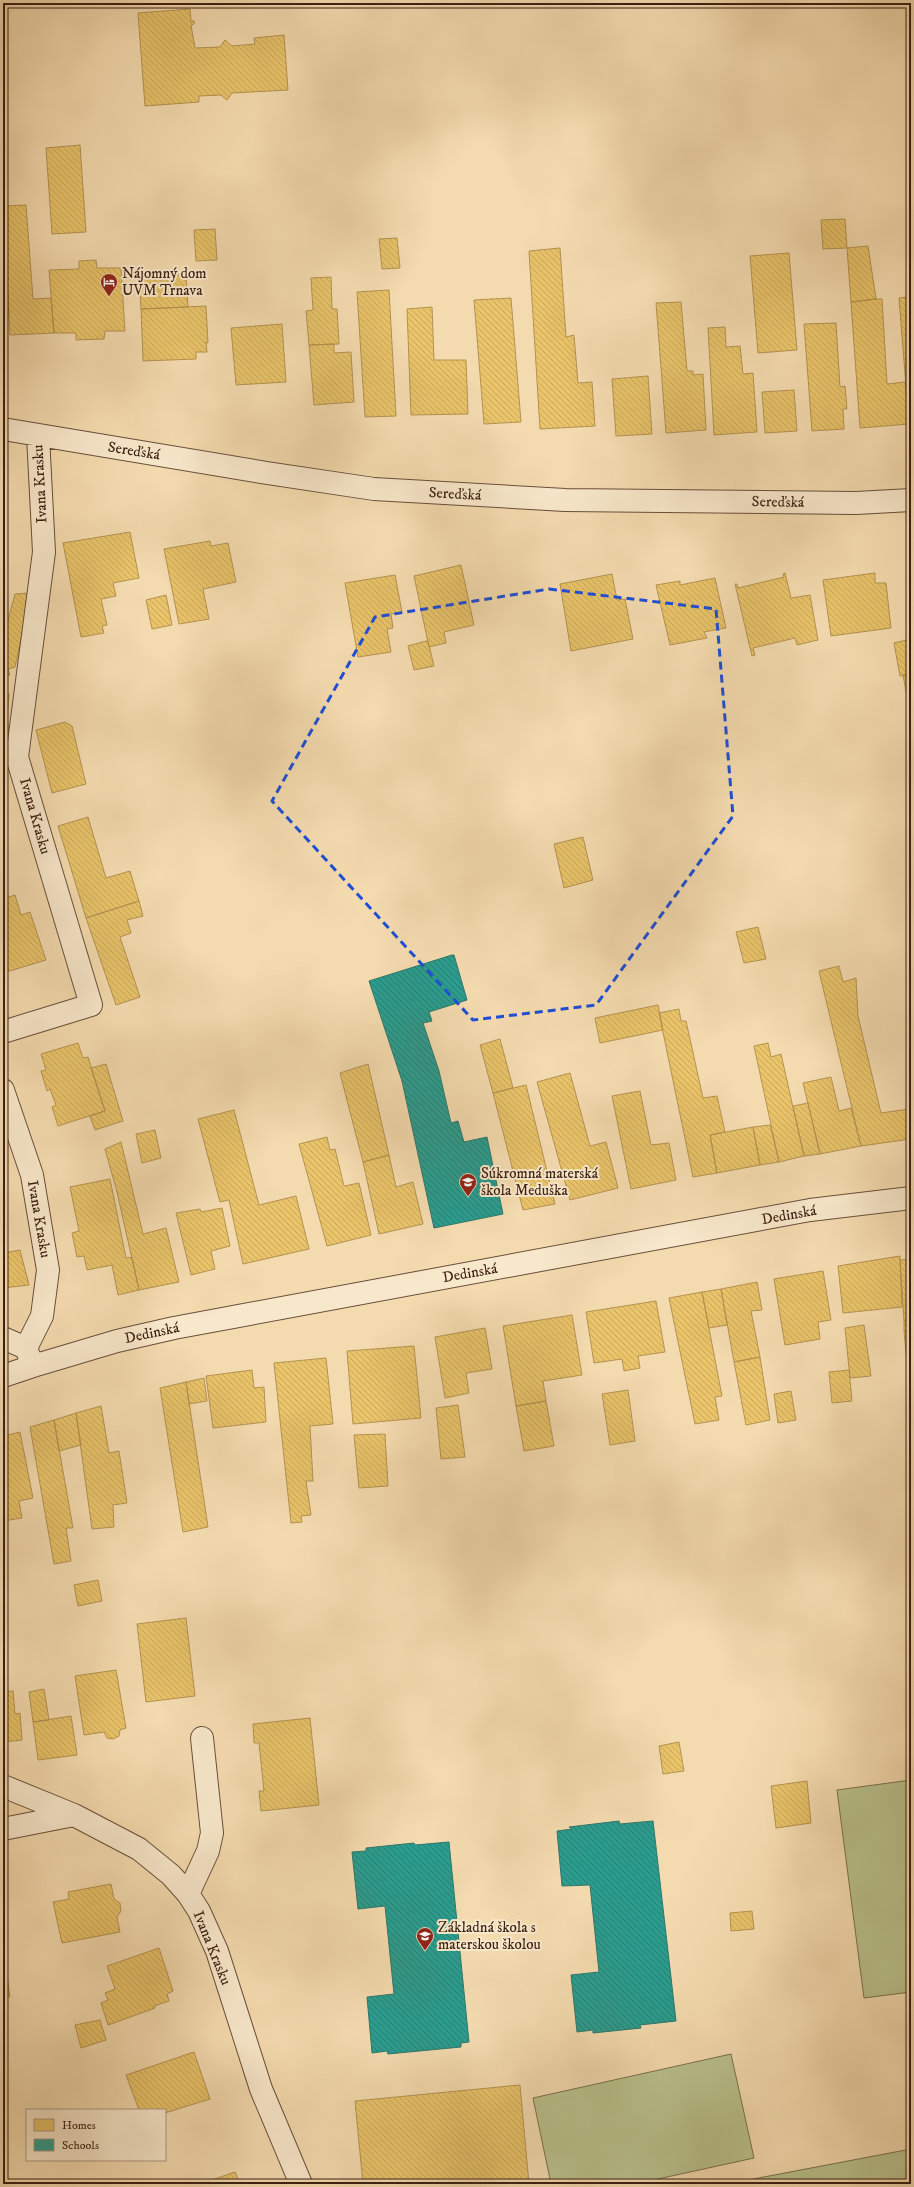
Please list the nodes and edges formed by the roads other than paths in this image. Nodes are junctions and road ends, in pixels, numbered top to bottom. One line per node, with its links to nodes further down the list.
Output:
1 (3, 429): 2 (street, Sereďská)
2 (38, 436): 3 (street, Sereďská); 4 (street, Ivana Krasku)
3 (911, 500)
4 (3, 1032)
5 (3, 1090): 8 (street, Ivana Krasku)
6 (911, 1198): 8 (street, Dedinská)
7 (3, 1338): 8 (street)
8 (29, 1357): 9 (street, Dedinská)
9 (3, 1376)
10 (202, 1738): 14 (street)
11 (3, 1786): 12 (street, Ivana Krasku)
12 (74, 1815): 13 (street); 14 (street, Ivana Krasku)
13 (3, 1829)
14 (188, 1894): 15 (street, Ivana Krasku)
15 (301, 2184)

